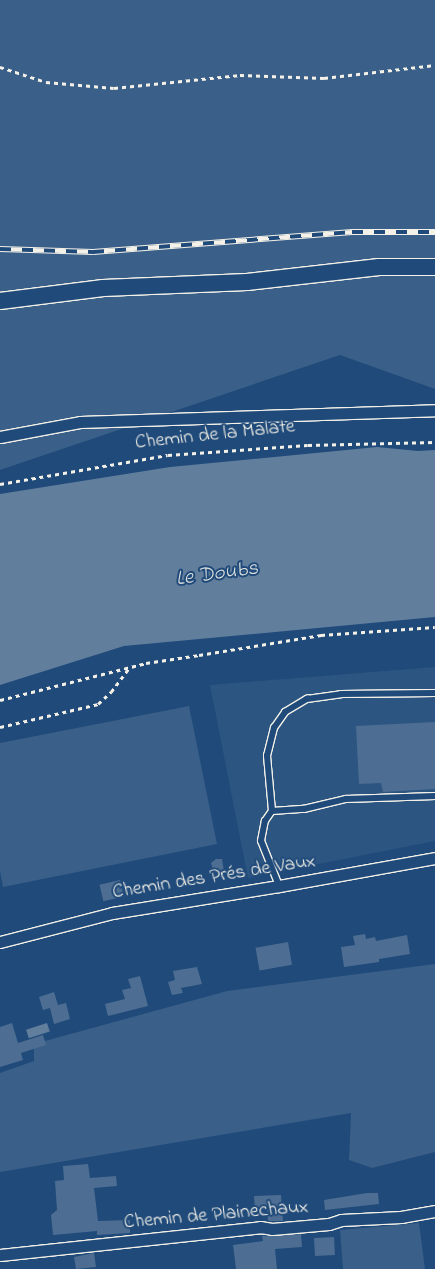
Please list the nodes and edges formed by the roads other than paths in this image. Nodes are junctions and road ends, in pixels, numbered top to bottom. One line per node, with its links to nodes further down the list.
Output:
1 (435, 267): 2 (main road)
2 (0, 302)
3 (435, 410): 4 (street, Chemin de la Malate)
4 (0, 436)
5 (435, 692): 7 (lane)
6 (435, 796): 7 (lane)
7 (272, 811): 9 (lane)
8 (435, 858): 9 (street, Chemin des Prés de Vaux)
9 (279, 886): 10 (street, Chemin des Prés de Vaux)
10 (0, 942)
11 (435, 1211): 12 (street, Chemin de Plainechaux)
12 (0, 1255)

